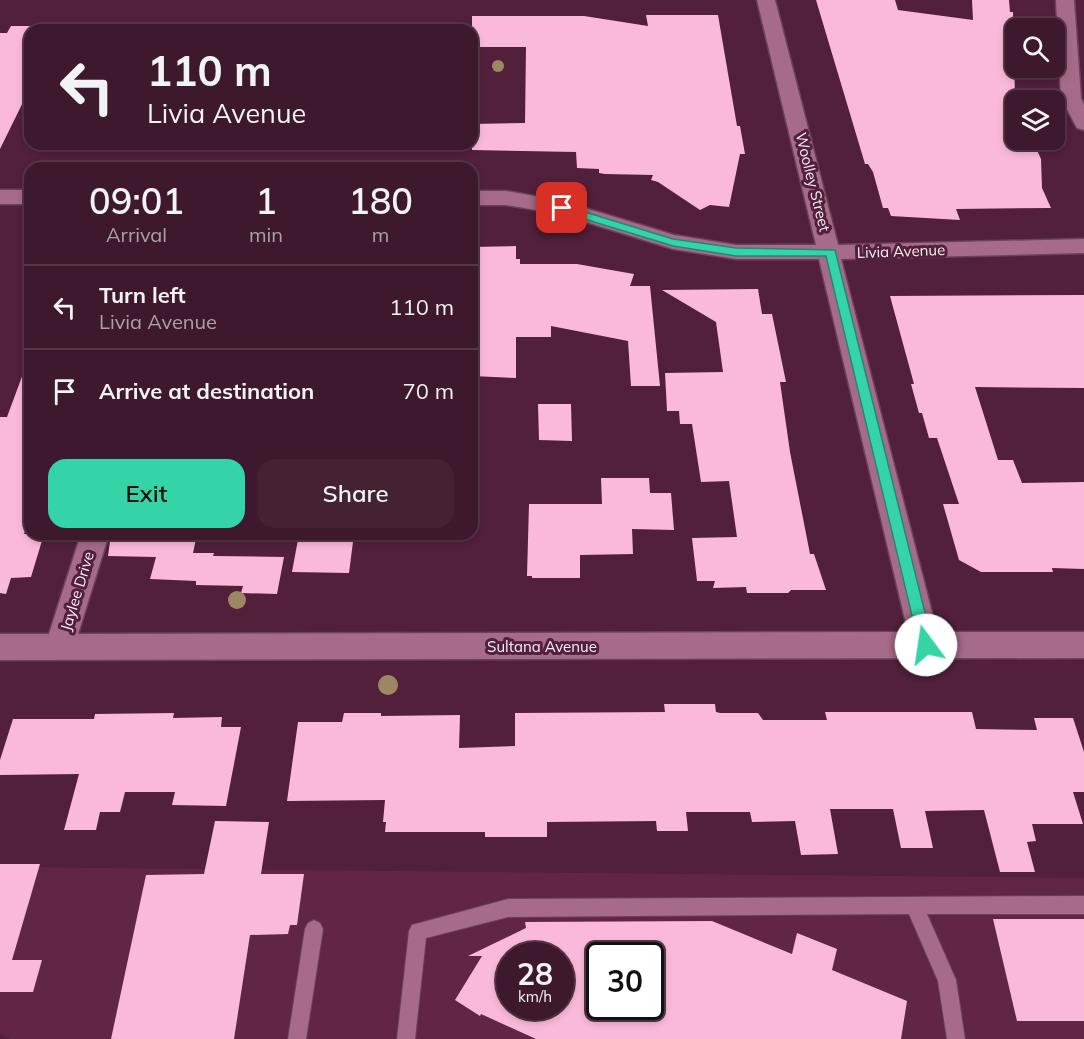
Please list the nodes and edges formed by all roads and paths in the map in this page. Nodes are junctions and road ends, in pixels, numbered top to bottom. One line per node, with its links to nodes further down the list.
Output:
1 (766, 0): 8 (street, Woolley Street)
2 (1065, 0): 3 (street)
3 (1084, 124)
4 (0, 197): 5 (street)
5 (24, 197)
6 (478, 198): 8 (street, Livia Avenue)
7 (1084, 246): 8 (street, Livia Avenue)
8 (831, 253): 10 (street, Woolley Street)
9 (93, 540): 13 (street, Jaylee Drive)
10 (926, 645): 11 (street, Sultana Avenue); 13 (street, Sultana Avenue)
11 (1084, 645)
12 (0, 647): 13 (street, Sultana Avenue)
13 (59, 648)
14 (1084, 905): 15 (lane)
15 (914, 906): 18 (lane); 19 (lane)
16 (314, 929): 17 (lane)
17 (297, 1039)
18 (405, 1039)
19 (956, 1039)

